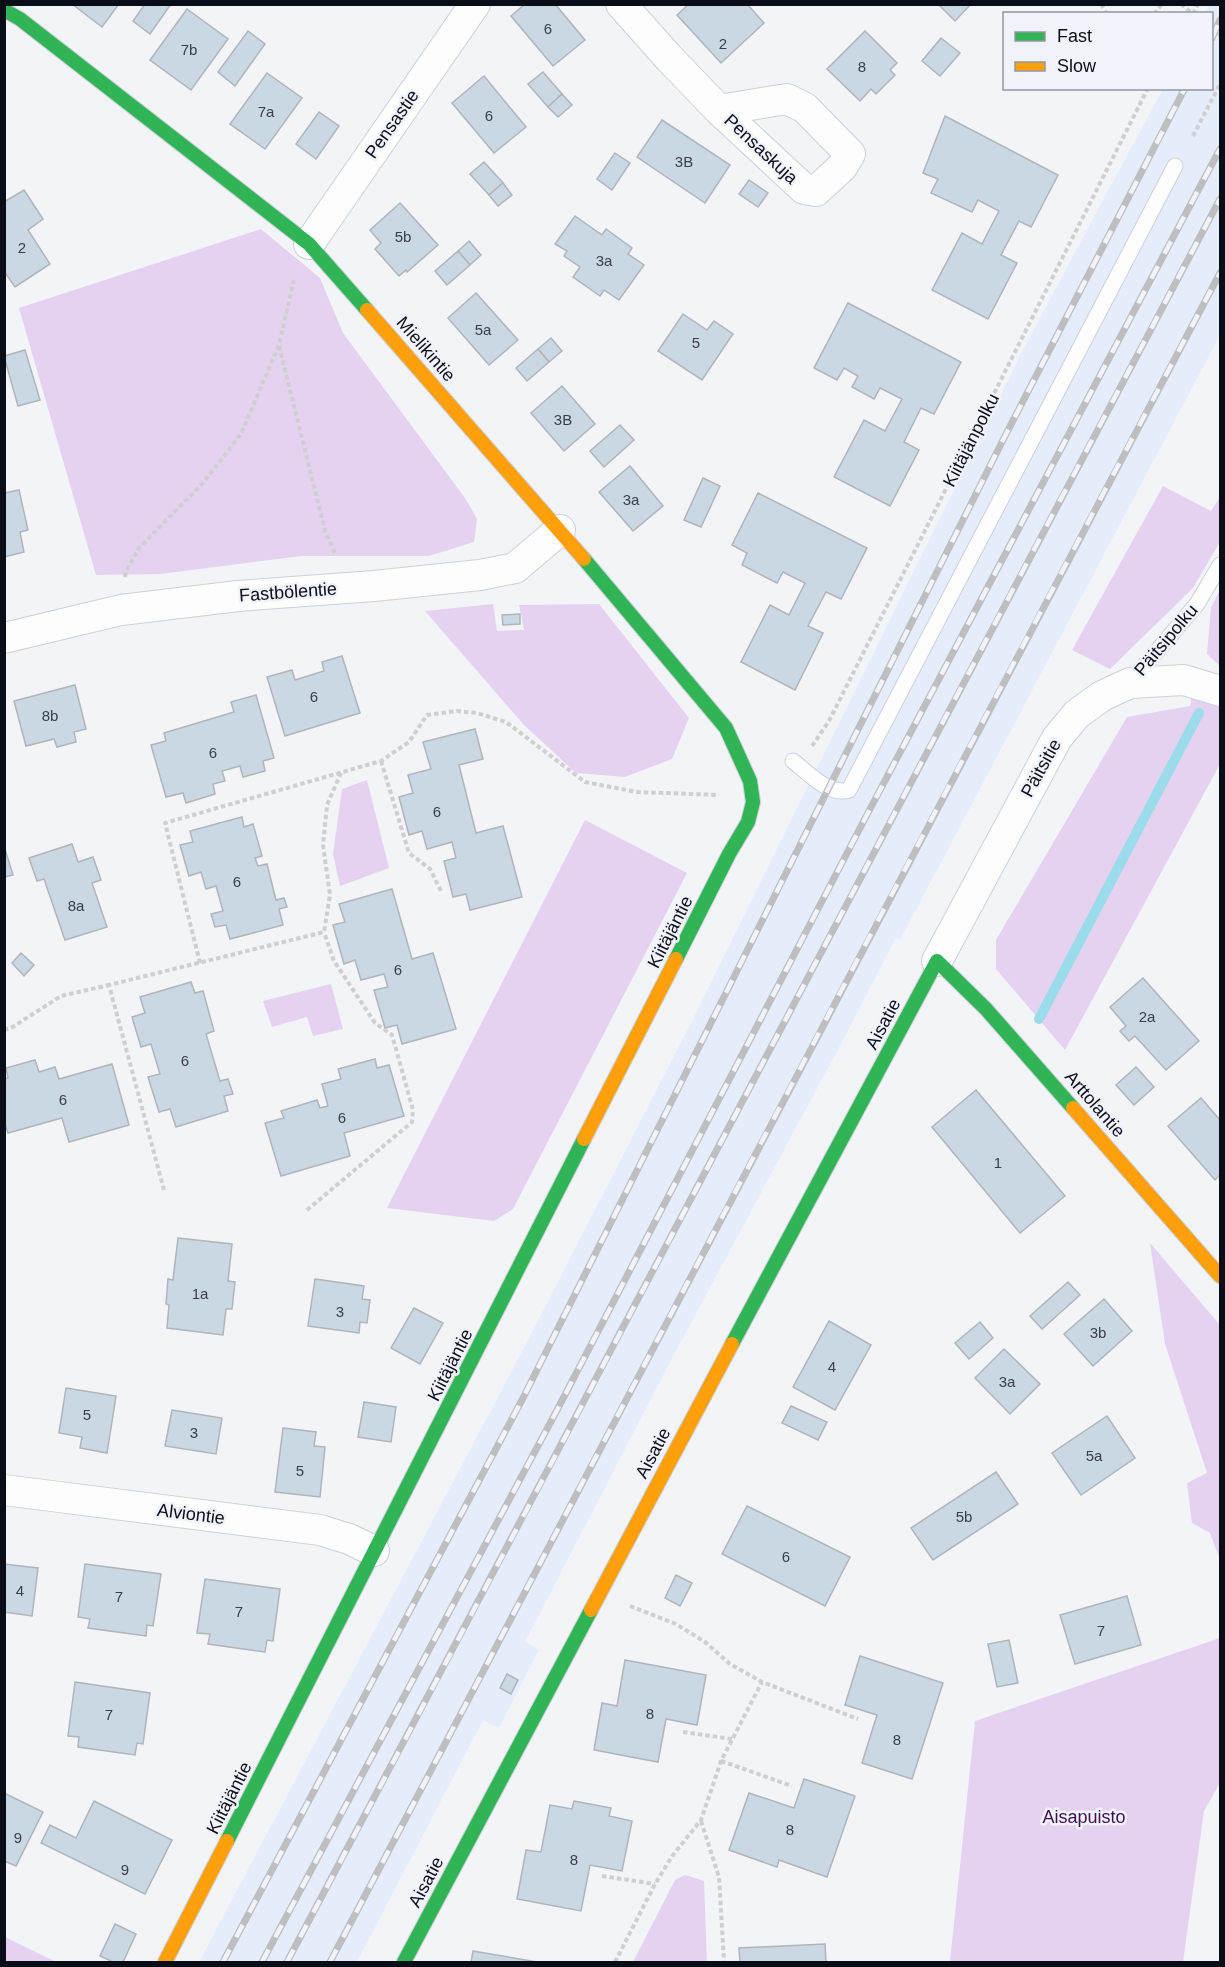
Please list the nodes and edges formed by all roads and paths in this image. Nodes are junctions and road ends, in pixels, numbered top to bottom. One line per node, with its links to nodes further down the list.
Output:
1 (475, 4): 9 (street, Pensastie)
2 (621, 4): 6 (street, Pensaskuja)
3 (17, 11): 9 (street, Mielikintie)
4 (1221, 84): 7 (path)
5 (1147, 90): 19 (path, Kiitäjänpolku)
6 (719, 110)
7 (1193, 136)
8 (1175, 166): 19 (lane)
9 (309, 244): 10 (path); 11 (street, Mielikintie)
10 (279, 345): 13 (path); 14 (path)
11 (560, 530): 13 (street, Fastbölentie); 21 (street, Mielikintie)
12 (1221, 566): 16 (lane, Päitsipolku)
13 (350, 588): 14 (street, Fastbölentie)
14 (121, 610): 15 (street, Fastbölentie)
15 (4, 638)
16 (1130, 683): 17 (street, Päitsitie); 25 (street, Päitsitie)
17 (1221, 691)
18 (381, 761): 20 (path); 22 (path); 23 (path)
19 (793, 761)
20 (341, 773): 24 (path); 26 (path)
21 (750, 781): 33 (street, Kiitäjäntie)
22 (729, 795)
23 (442, 893)
24 (324, 932): 26 (path); 30 (path)
25 (937, 962): 31 (street, Arttolantie); 45 (street, Aisatie)
26 (200, 963): 27 (path)
27 (110, 985): 28 (path); 29 (path)
28 (4, 1030)
29 (165, 1190)
30 (307, 1210)
31 (1221, 1276)
32 (4, 1490): 33 (street, Alviontie)
33 (374, 1551): 44 (street, Kiitäjäntie)
34 (621, 1602): 35 (path)
35 (762, 1682): 36 (path); 38 (path)
36 (858, 1719)
37 (683, 1732): 38 (path)
38 (733, 1738): 39 (path)
39 (721, 1761): 40 (path); 41 (path)
40 (792, 1786)
41 (701, 1820): 43 (path); 47 (path)
42 (602, 1876): 43 (path)
43 (655, 1884): 46 (path)
44 (165, 1962)
45 (404, 1962)
46 (615, 1962)
47 (724, 1962)

